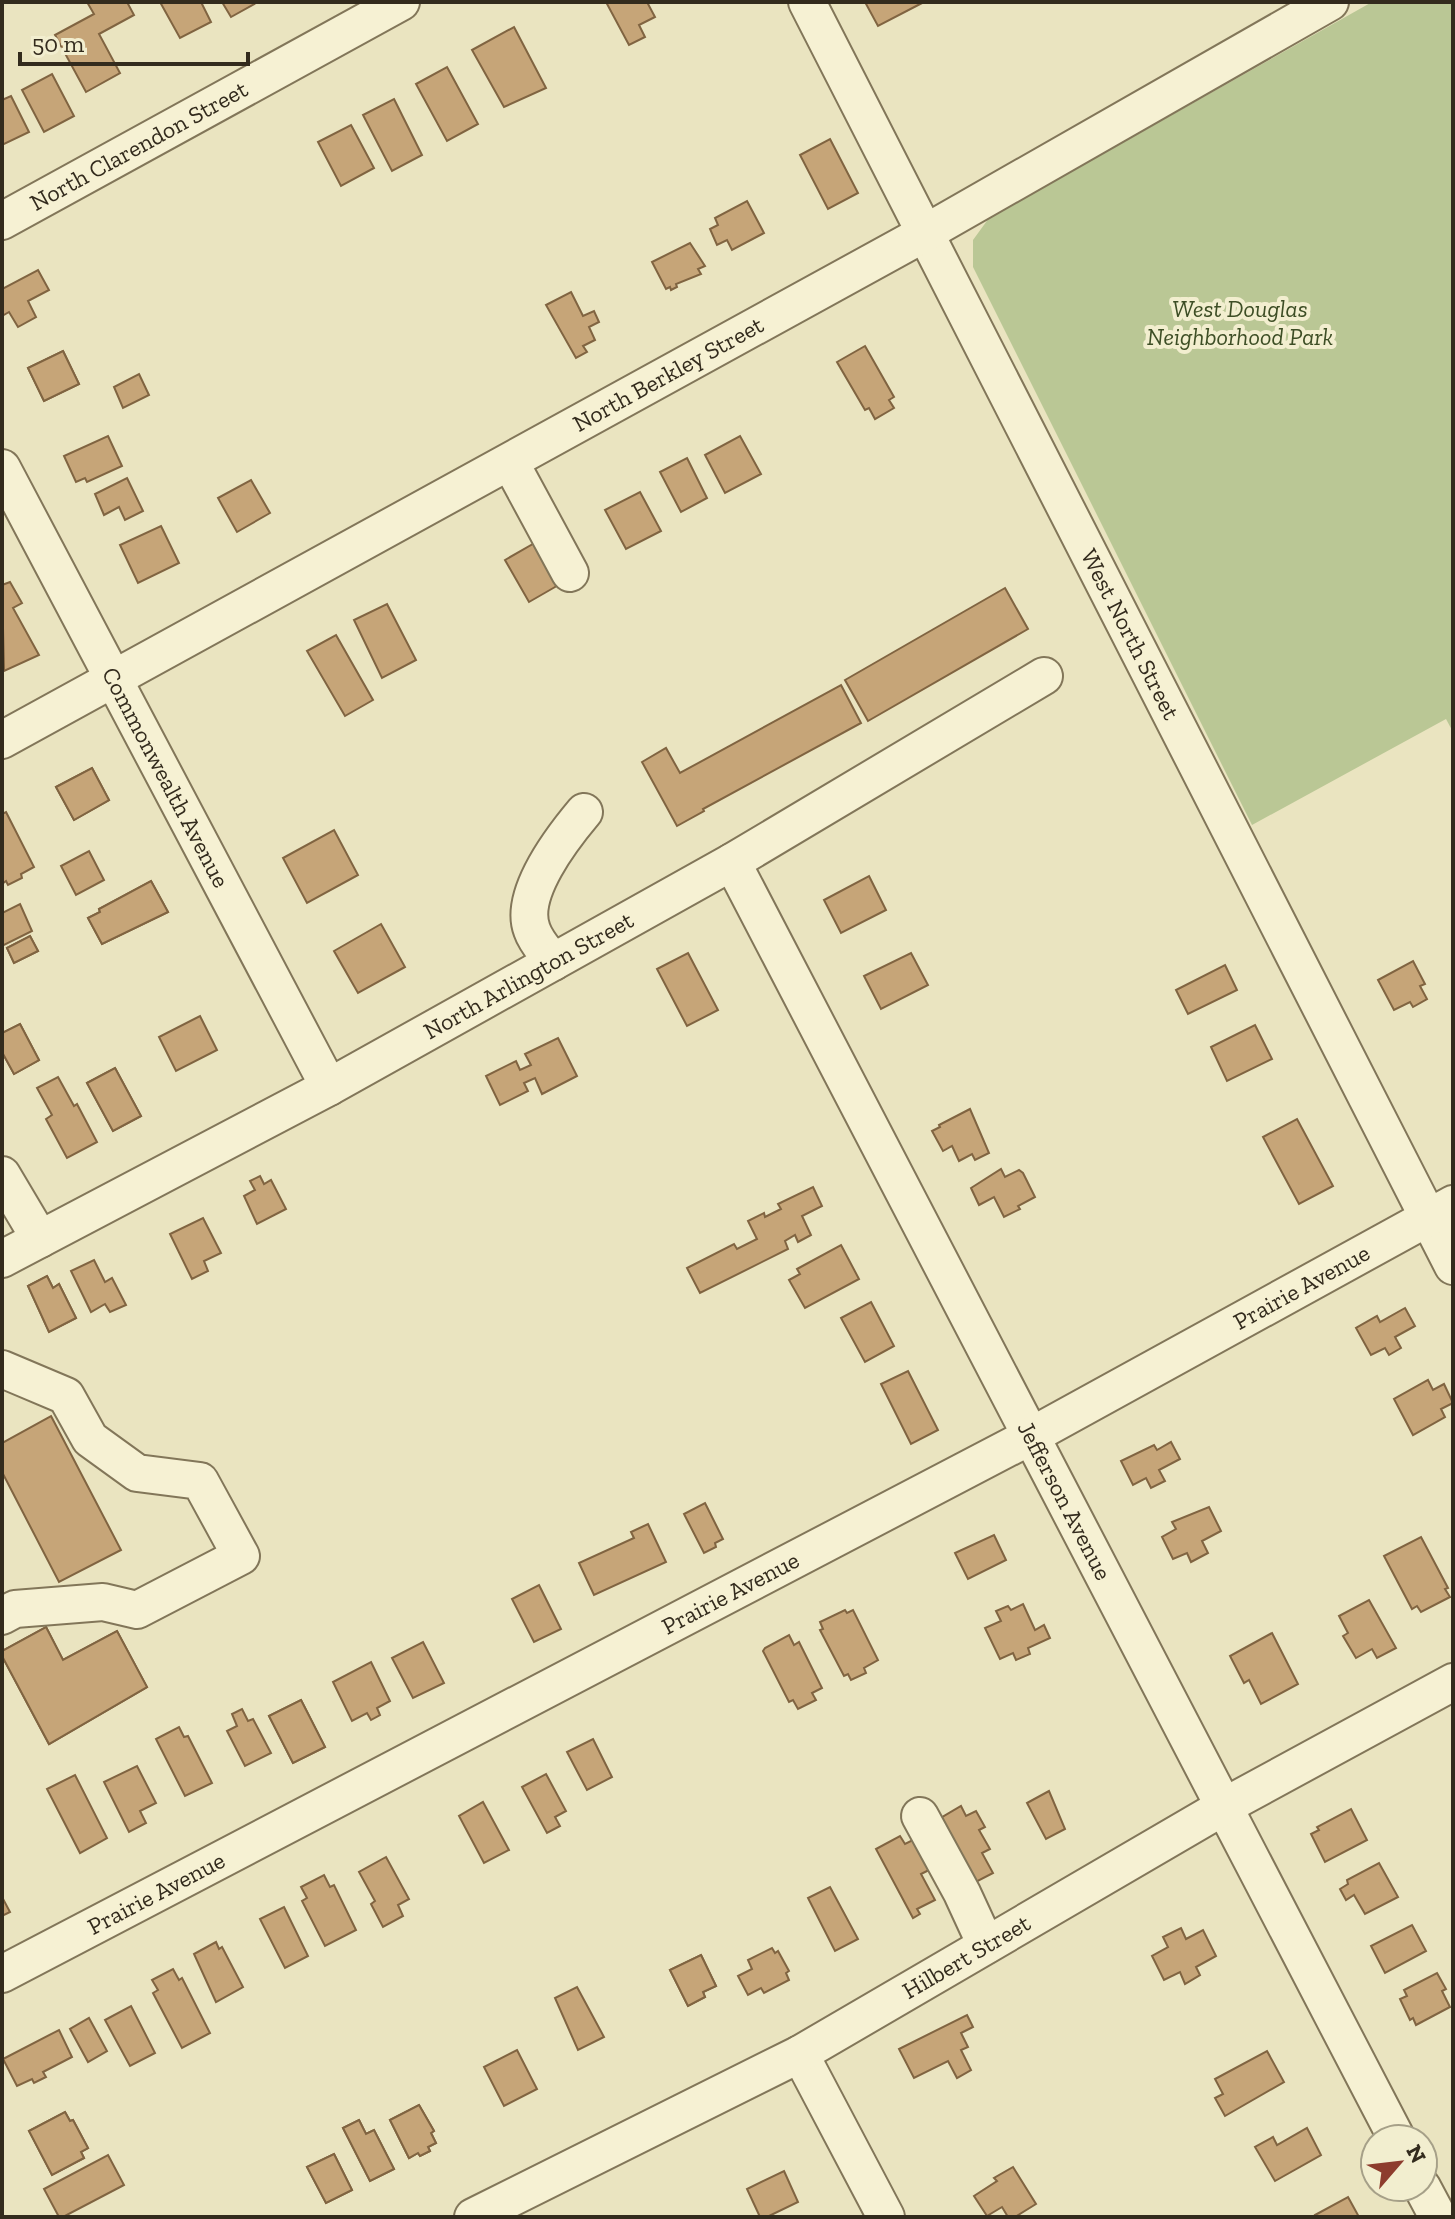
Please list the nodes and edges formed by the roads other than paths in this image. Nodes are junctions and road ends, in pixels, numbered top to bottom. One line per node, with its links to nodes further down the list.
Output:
1 (401, 2): 4 (street, North Clarendon Street)
2 (807, 2): 5 (street, West North Street)
3 (1312, 6): 5 (street, North Berkley Street)
4 (2, 221)
5 (927, 232): 6 (street, North Berkley Street); 17 (street, West North Street)
6 (510, 462): 8 (street); 10 (street, North Berkley Street)
7 (2, 468): 10 (street, Commonwealth Avenue)
8 (570, 573)
9 (1044, 676): 13 (street, North Arlington Street)
10 (114, 680): 11 (street, North Berkley Street); 15 (street, Commonwealth Avenue)
11 (2, 740)
12 (584, 812): 14 (street)
13 (732, 862): 14 (street, North Arlington Street); 22 (street, Jefferson Avenue)
14 (553, 962): 15 (street, North Arlington Street)
15 (329, 1087): 18 (street, North Arlington Street)
16 (2, 1175): 18 (street)
17 (1440, 1211): 20 (street, West North Street); 22 (street, Prairie Avenue)
18 (40, 1239): 19 (street, North Arlington Street)
19 (2, 1259)
20 (1453, 1266)
21 (2, 1369): 23 (street)
22 (1031, 1436): 25 (street, Jefferson Avenue); 28 (street, Prairie Avenue)
23 (6, 1602)
24 (1453, 1682): 25 (street, Hilbert Street)
25 (1225, 1806): 27 (street, Hilbert Street); 30 (street, Jefferson Avenue)
26 (920, 1816): 27 (street)
27 (986, 1945): 29 (street, Hilbert Street)
28 (2, 1974)
29 (800, 2054): 31 (street, Hilbert Street); 32 (street)
30 (1389, 2123)
31 (473, 2217)
32 (886, 2217)

